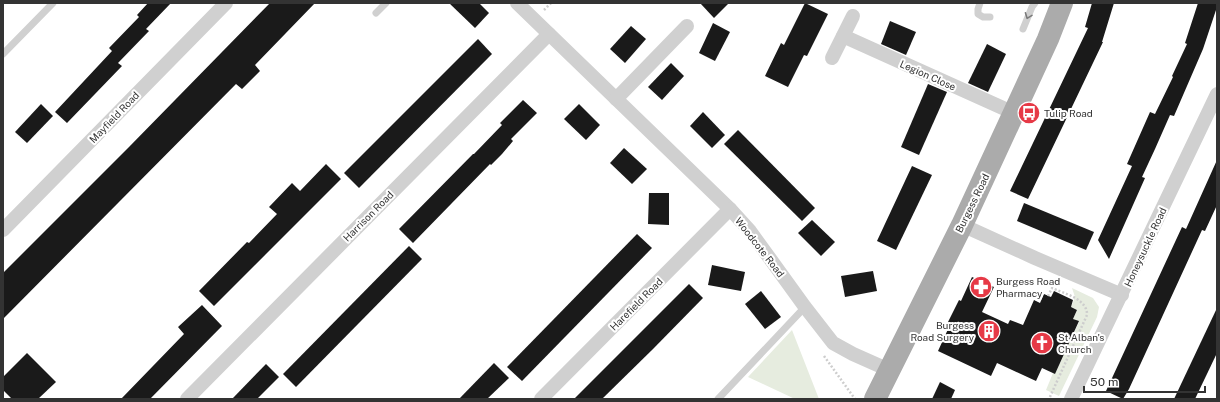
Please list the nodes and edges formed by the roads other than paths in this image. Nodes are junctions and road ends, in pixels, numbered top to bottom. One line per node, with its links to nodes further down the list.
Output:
1 (53, 3): 15 (lane)
2 (226, 3): 22 (street, Mayfield Road)
3 (386, 3): 8 (lane)
4 (517, 3): 13 (street, Woodcote Road)
5 (980, 3): 10 (lane)
6 (1034, 3): 12 (lane, one-way to 12)
7 (1062, 3): 19 (main road, Burgess Road)
8 (376, 13)
9 (853, 16): 14 (street)
10 (990, 17)
11 (687, 26): 18 (street)
12 (1023, 29)
13 (549, 34): 18 (street, Woodcote Road); 26 (street, Harrison Road)
14 (843, 36): 16 (street); 19 (street, Legion Close)
15 (3, 54)
16 (832, 58)
17 (1217, 94): 23 (street, Honeysuckle Road)
18 (616, 99): 20 (street, Woodcote Road)
19 (1014, 113): 21 (main road, Burgess Road)
20 (730, 209): 24 (street, Woodcote Road); 27 (street, Harefield Road)
21 (962, 225): 23 (street); 25 (main road, Burgess Road)
22 (3, 230)
23 (1122, 295): 30 (street, Honeysuckle Road)
24 (806, 307): 25 (street, Woodcote Road); 28 (lane)
25 (889, 370): 29 (main road, Burgess Road)
26 (187, 399)
27 (541, 399)
28 (718, 399)
29 (875, 399)
30 (1071, 399)

